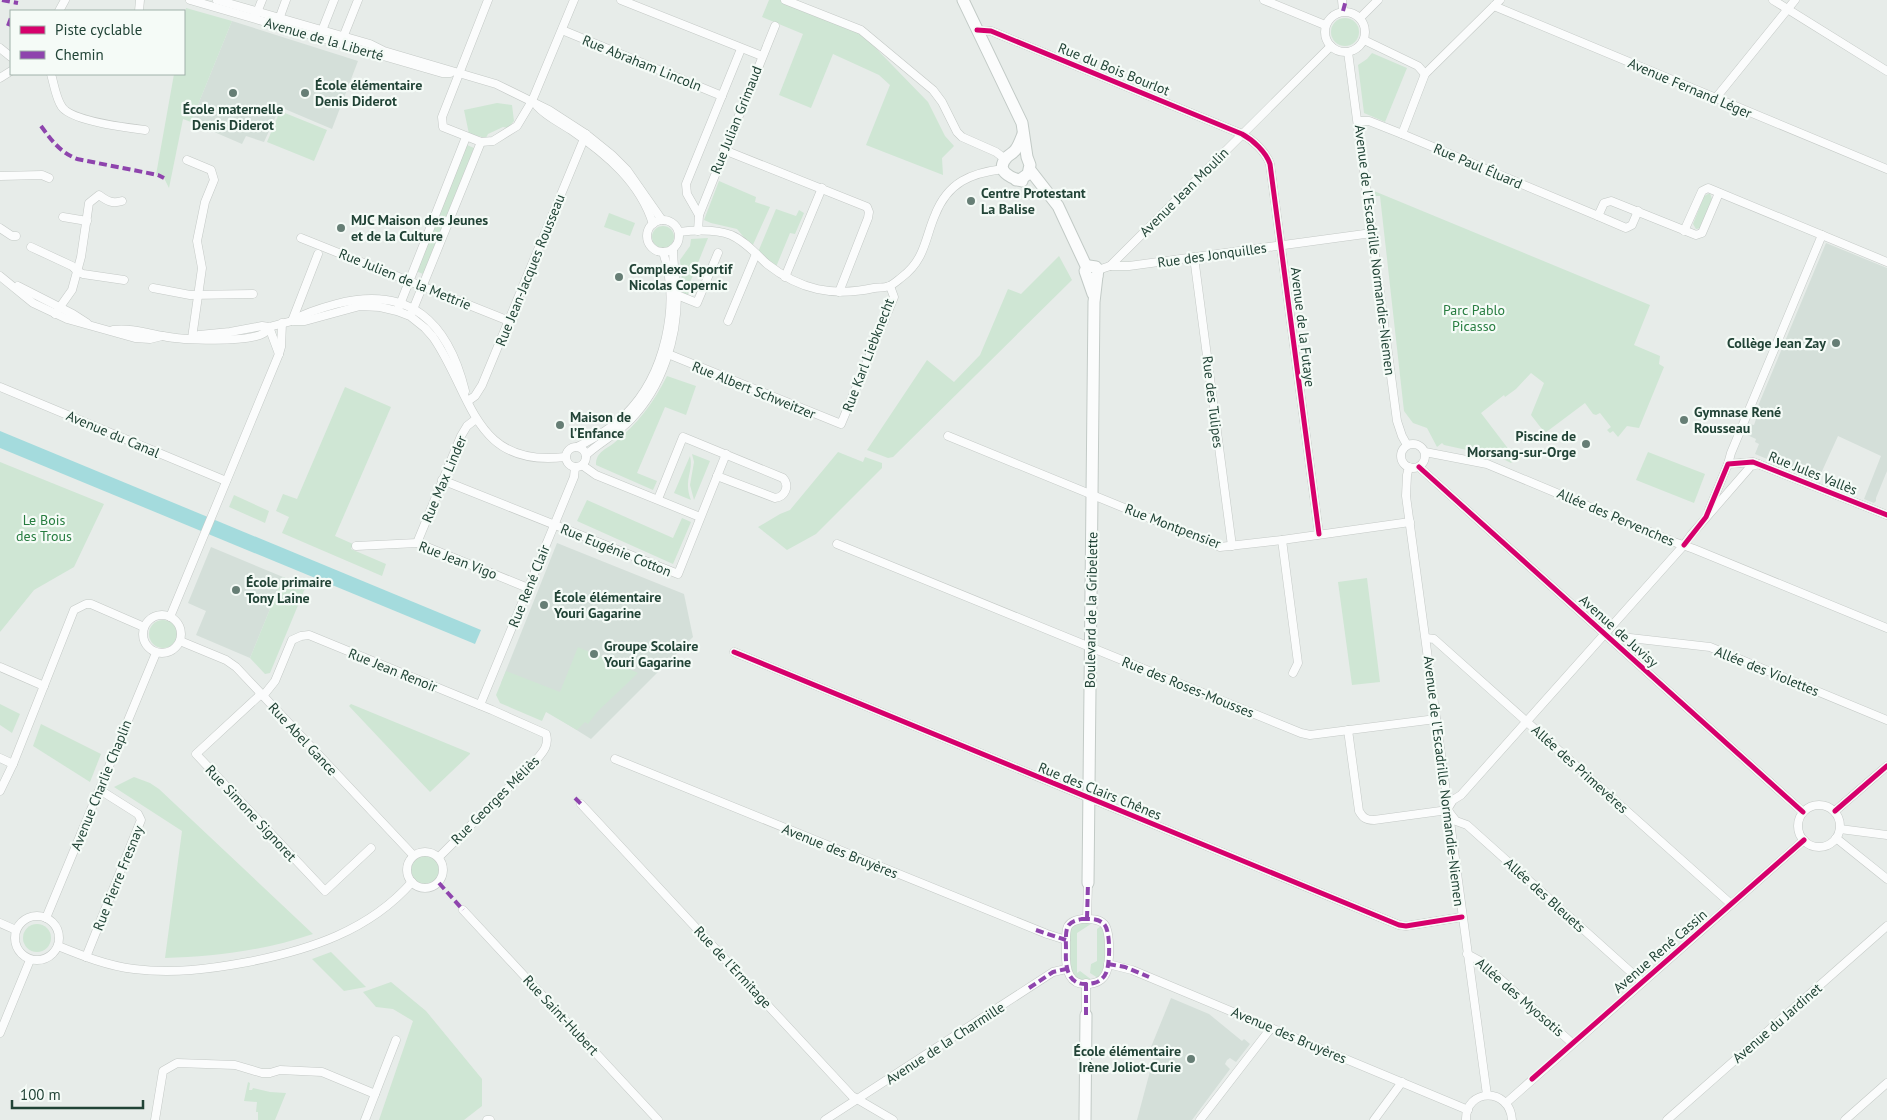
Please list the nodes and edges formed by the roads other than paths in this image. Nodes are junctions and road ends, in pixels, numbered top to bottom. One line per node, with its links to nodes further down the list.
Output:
1 (190, 0): 21 (street, Avenue de la Liberté)
2 (217, 0): 21 (street, Avenue de la Liberté)
3 (262, 0): 21 (street)
4 (286, 0): 23 (street)
5 (334, 0): 28 (street)
6 (358, 0): 29 (street)
7 (488, 0): 38 (street)
8 (574, 0): 26 (street)
9 (621, 0): 33 (street)
10 (785, 0): 55 (street)
11 (963, 0): 27 (main road)
12 (1264, 0): 25 (street)
13 (1342, 0): 20 (street)
14 (1378, 0): 22 (street)
15 (1500, 0): 18 (street)
16 (1774, 0): 19 (street)
17 (1795, 0): 19 (street)
18 (1494, 6): 39 (street); 42 (street, Avenue Fernand Léger)
19 (1788, 9): 37 (street); 42 (street)
20 (1343, 11): 22 (street); 25 (street)
21 (256, 15): 23 (street, Avenue de la Liberté)
22 (1360, 18): 30 (street)
23 (278, 22): 28 (street, Avenue de la Liberté)
24 (775, 26): 36 (street, Rue Julian Grimaud)
25 (1325, 26): 31 (street)
26 (562, 30): 41 (street, Rue Abraham Lincoln); 43 (street)
27 (977, 30): 46 (main road); 47 (street, Rue du Bois Bourlot)
28 (320, 34): 29 (street, Avenue de la Liberté)
29 (341, 40): 38 (street, Avenue de la Liberté)
30 (1364, 40): 34 (street); 39 (street)
31 (1330, 46): 34 (street); 47 (street, Avenue Jean Moulin)
32 (0, 48): 35 (street)
33 (742, 49): 36 (street); 41 (street, Rue Julian Grimaud)
34 (1348, 52): 44 (street, Avenue de l'Escadrille Normandie-Niemen)
35 (10, 56)
36 (762, 56): 52 (street, Rue Julian Grimaud)
37 (1887, 71)
38 (460, 73): 43 (street, Avenue de la Liberté); 50 (street)
39 (1425, 74): 48 (street)
40 (51, 75): 45 (street)
41 (722, 96): 66 (street, Rue Julian Grimaud)
42 (1715, 99): 56 (street, Avenue Fernand Léger)
43 (532, 101): 49 (street, Avenue de la Liberté); 51 (street)
44 (1358, 121): 48 (street, Rue Paul Éluard); 76 (street, Avenue de l'Escadrille Normandie-Niemen)
45 (145, 130)
46 (1023, 134): 53 (main road); 55 (main road)
47 (1242, 134): 80 (street, Avenue de la Futaye); 89 (street, Avenue Jean Moulin)
48 (1402, 134): 67 (street, Rue Paul Éluard)
49 (585, 136): 69 (street, Avenue de la Liberté); 71 (street, Avenue de la Liberté); 107 (street, Rue Jean-Jacques Rousseau)
50 (466, 137): 51 (street); 95 (street)
51 (481, 142): 96 (street)
52 (724, 150): 61 (street); 66 (street, Rue Julian Grimaud)
53 (1027, 157): 55 (main road); 57 (main road)
54 (187, 160): 102 (street)
55 (1007, 160): 60 (main road); 97 (street)
56 (1887, 169)
57 (1030, 170): 60 (main road); 62 (main road, Boulevard de la Gribelette)
58 (0, 176): 59 (street)
59 (49, 178)
60 (1016, 180): 62 (main road)
61 (822, 188): 92 (street); 99 (street)
62 (1045, 189): 91 (main road, Boulevard de la Gribelette)
63 (1719, 193): 74 (street); 74 (street); 77 (street)
64 (122, 201): 70 (street)
65 (1638, 211): 67 (street); 67 (street, Rue Paul Éluard); 74 (street)
66 (699, 215): 73 (street, Rue Julian Grimaud)
67 (1598, 216)
68 (63, 217): 70 (street)
69 (662, 220): 71 (street); 75 (street, Avenue de la Liberté)
70 (87, 221): 90 (street)
71 (653, 224): 83 (street, Avenue de la Liberté)
72 (0, 228): 78 (street)
73 (698, 231): 75 (street); 86 (street)
74 (1684, 231)
75 (679, 232): 82 (street)
76 (1372, 233): 80 (street, Rue des Jonquilles); 119 (street, Avenue de l'Escadrille Normandie-Niemen)
77 (1822, 235): 88 (street); 125 (street)
78 (16, 236)
79 (301, 238): 95 (street, Rue Julien de la Mettrie)
80 (1281, 246): 87 (street, Rue des Jonquilles); 140 (street, Avenue de la Futaye)
81 (31, 247): 90 (street)
82 (673, 249): 83 (street); 101 (street)
83 (663, 252): 120 (street)
84 (718, 253): 101 (street)
85 (318, 254): 106 (street)
86 (756, 254): 92 (street); 108 (street)
87 (1194, 257): 89 (street, Rue des Jonquilles); 145 (street, Rue des Tulipes)
88 (1887, 262)
89 (1110, 266): 91 (street, Avenue Jean Moulin)
90 (77, 271): 94 (street); 104 (street)
91 (1093, 273): 133 (main road, Boulevard de la Gribelette)
92 (784, 277): 99 (street)
93 (3, 278): 104 (street)
94 (124, 280)
95 (408, 280): 96 (street, Rue Julien de la Mettrie); 103 (street)
96 (423, 286): 105 (street); 107 (street, Rue Julien de la Mettrie)
97 (890, 286): 99 (street); 117 (street, Rue Karl Liebknecht)
98 (153, 288): 102 (street)
99 (839, 292)
100 (253, 294): 102 (street)
101 (677, 295): 113 (street)
102 (198, 296): 111 (street)
103 (398, 307): 105 (street); 106 (street)
104 (57, 311): 111 (street)
105 (412, 313): 115 (street)
106 (292, 321): 109 (street)
107 (509, 321): 115 (street, Rue Jean-Jacques Rousseau)
108 (728, 321)
109 (282, 324): 110 (street); 112 (street)
110 (269, 327): 111 (street); 112 (street)
111 (192, 338)
112 (279, 354): 132 (street)
113 (668, 354): 117 (street, Rue Albert Schweitzer); 123 (street)
114 (0, 387): 132 (street, Avenue du Canal)
115 (468, 401): 116 (street)
116 (476, 419): 124 (street); 131 (street, Rue Max Linder)
117 (841, 424)
118 (948, 436): 133 (street, Rue Montpensier)
119 (1407, 445): 121 (street); 128 (street)
120 (578, 447): 123 (street); 124 (street)
121 (1425, 452): 129 (street); 146 (street, Allée des Pervenches)
122 (726, 454): 130 (street); 130 (street); 134 (street)
123 (586, 455): 127 (street)
124 (566, 457): 127 (street)
125 (1728, 464): 126 (street, Rue Jules Vallès); 137 (street)
126 (1759, 464): 135 (street, Rue Jules Vallès); 137 (street, Rue Jules Vallès)
127 (578, 466): 134 (street); 139 (street, Rue René Clair)
128 (1409, 467): 129 (street); 138 (street, Avenue de l'Escadrille Normandie-Niemen)
129 (1419, 467): 151 (street, Avenue de Juvisy)
130 (717, 476): 136 (street)
131 (442, 480): 139 (street, Rue Eugénie Cotton); 142 (street, Rue Max Linder)
132 (226, 481): 148 (street)
133 (1092, 495): 145 (street, Rue Montpensier); 155 (main road, Boulevard de la Gribelette)
134 (658, 499): 136 (street)
135 (1887, 515)
136 (700, 517): 139 (street, Rue Eugénie Cotton)
137 (1706, 517): 146 (street)
138 (1410, 522): 140 (street, Rue Montpensier); 152 (street, Avenue de l'Escadrille Normandie-Niemen)
139 (554, 526): 147 (street, Rue René Clair)
140 (1319, 534): 141 (street, Rue Montpensier)
141 (1282, 540): 145 (street, Rue Montpensier); 159 (street)
142 (417, 543): 144 (street, Rue Jean Vigo); 147 (street, Rue Jean Vigo)
143 (837, 544): 155 (street, Rue des Roses-Mousses)
144 (356, 546)
145 (1232, 546)
146 (1684, 546): 150 (street, Allée des Pervenches); 151 (street)
147 (528, 588): 162 (street, Rue René Clair)
148 (170, 617): 149 (street); 154 (street)
149 (144, 627): 157 (street); 160 (street)
150 (1887, 628)
151 (1606, 634): 153 (street, Avenue de Juvisy); 165 (street)
152 (1426, 638): 163 (street, Avenue de l'Escadrille Normandie-Niemen); 165 (street, Allée des Primevères)
153 (1613, 640): 164 (street, Allée des Violettes); 178 (street, Avenue de Juvisy)
154 (180, 641): 157 (street); 161 (street, Rue Abel Gance)
155 (1090, 646): 166 (street, Rue des Roses-Mousses); 174 (main road, Boulevard de la Gribelette)
156 (734, 652): 174 (street, Rue des Clairs Chênes)
157 (156, 653): 173 (street, Avenue Charlie Chaplin)
158 (0, 667): 160 (street)
159 (1293, 673)
160 (44, 686): 170 (street)
161 (262, 695): 162 (street, Rue Jean Renoir); 183 (street, Rue Simone Signoret); 184 (street, Rue Abel Gance)
162 (480, 705): 167 (street, Rue Jean Renoir)
163 (1436, 719): 166 (street, Rue des Roses-Mousses); 176 (street, Avenue de l'Escadrille Normandie-Niemen)
164 (1887, 720)
165 (1526, 721): 176 (street); 189 (street, Allée des Primevères)
166 (1348, 730): 176 (street)
167 (548, 741): 185 (street, Rue Georges Méliès)
168 (0, 758): 170 (street)
169 (615, 759): 197 (street, Avenue des Bruyères)
170 (13, 764): 172 (street)
171 (1887, 766): 177 (street)
172 (0, 790)
173 (100, 790): 192 (street, Avenue Charlie Chaplin); 200 (street, Rue Pierre Fresnay)
174 (1089, 798): 188 (main road, Boulevard de la Gribelette); 191 (street, Rue des Clairs Chênes)
175 (581, 804): 216 (street, Rue de l'Ermitage)
176 (1448, 810): 191 (street, Avenue de l'Escadrille Normandie-Niemen); 204 (street, Allée des Bleuets)
177 (1835, 811): 178 (street); 179 (street)
178 (1803, 812): 182 (street)
179 (1840, 829): 180 (street); 181 (street)
180 (1887, 835)
181 (1836, 838): 182 (street); 186 (street)
182 (1804, 840): 189 (street, Avenue René Cassin)
183 (371, 848)
184 (414, 856): 185 (street); 187 (street)
185 (439, 857): 187 (street)
186 (1887, 879)
187 (412, 882): 200 (street)
188 (1088, 883): 193 (street, Boulevard de la Gribelette)
189 (1731, 904): 204 (street, Avenue René Cassin)
190 (464, 910): 221 (street, Rue Saint-Hubert)
191 (1462, 917): 199 (street, Avenue de l'Escadrille Normandie-Niemen)
192 (46, 918): 196 (street); 198 (street)
193 (1087, 919): 197 (street); 202 (street)
194 (0, 923): 196 (street)
195 (1887, 926): 229 (street, Avenue du Jardinet)
196 (16, 930): 201 (street)
197 (1066, 940): 203 (street)
198 (58, 946): 200 (street); 201 (street)
199 (1467, 954): 211 (street, Allée des Myosotis); 215 (street, Avenue de l'Escadrille Normandie-Niemen)
200 (86, 957)
201 (30, 960): 207 (street)
202 (1108, 964): 205 (street); 208 (street, Avenue des Bruyères)
203 (1066, 968): 205 (street); 216 (street, Avenue de la Charmille)
204 (1642, 982): 211 (street, Avenue René Cassin)
205 (1086, 983): 206 (street)
206 (1086, 1015): 224 (main road)
207 (2, 1021): 209 (street)
208 (1271, 1028): 212 (street, Avenue des Bruyères); 225 (street)
209 (0, 1033)
210 (396, 1040): 214 (street)
211 (1572, 1043): 217 (street, Avenue René Cassin)
212 (1402, 1082): 218 (street, Avenue des Bruyères); 226 (street)
213 (1887, 1083): 230 (street)
214 (375, 1094): 219 (street); 220 (street)
215 (1487, 1095): 217 (street); 218 (street)
216 (856, 1100): 222 (street, Avenue de la Charmille); 223 (street, Rue de l'Ermitage)
217 (1506, 1103): 228 (street)
218 (1468, 1110): 227 (street)
219 (155, 1120)
220 (365, 1120)
221 (658, 1120)
222 (825, 1120)
223 (893, 1120)
224 (1085, 1120)
225 (1200, 1120)
226 (1374, 1120)
227 (1466, 1120)
228 (1512, 1120)
229 (1667, 1120)
230 (1845, 1120)

